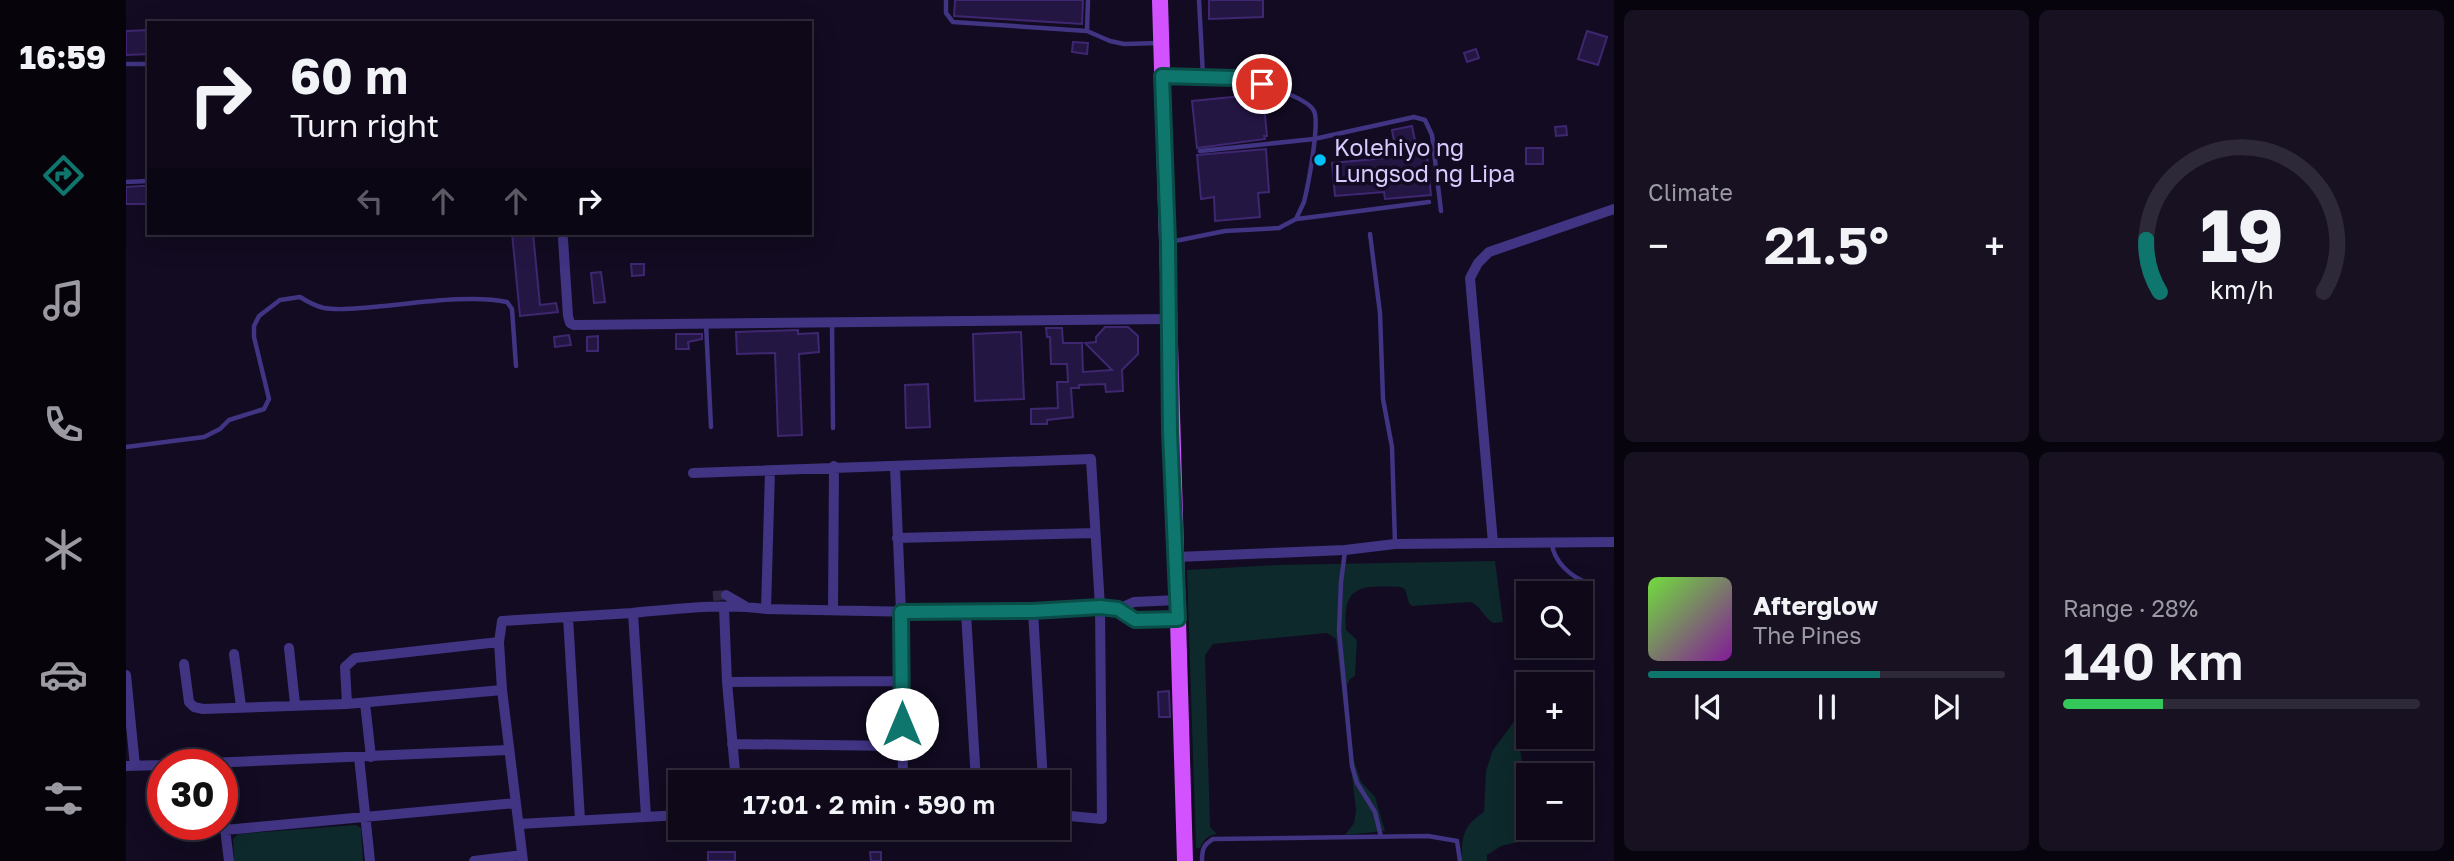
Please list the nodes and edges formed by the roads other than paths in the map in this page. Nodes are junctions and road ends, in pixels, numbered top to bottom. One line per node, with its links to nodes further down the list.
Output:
1 (946, 0): 5 (lane)
2 (1088, 0): 5 (lane)
3 (1160, 0): 6 (main road)
4 (1199, 0): 10 (lane)
5 (1087, 31): 6 (lane)
6 (1161, 43): 9 (main road)
7 (126, 64): 8 (lane)
8 (147, 64)
9 (1162, 76): 10 (lane); 21 (main road)
10 (1203, 76): 11 (lane)
11 (1314, 139): 12 (lane); 17 (lane); 18 (lane)
12 (1200, 151)
13 (147, 181): 14 (lane)
14 (126, 182)
15 (1429, 202): 18 (lane)
16 (1614, 209): 36 (street)
17 (1441, 211)
18 (1296, 219): 21 (lane)
19 (1370, 234): 37 (lane)
20 (564, 239): 24 (street)
21 (1168, 242): 22 (main road)
22 (1169, 319): 23 (street); 40 (main road)
23 (832, 321): 24 (street); 27 (lane)
24 (706, 323): 26 (lane)
25 (516, 366): 28 (lane)
26 (711, 426)
27 (833, 428)
28 (126, 447)
29 (834, 466): 30 (street); 31 (street); 51 (street)
30 (895, 467): 33 (street); 34 (street)
31 (770, 471): 32 (street); 49 (street)
32 (693, 473)
33 (1095, 533): 34 (street); 47 (street)
34 (897, 538): 53 (street)
35 (1614, 542): 38 (street)
36 (1493, 543): 37 (street); 38 (street)
37 (1395, 544): 39 (street)
38 (1552, 544): 41 (lane)
39 (1345, 550): 40 (street); 90 (lane)
40 (1177, 557): 44 (main road)
41 (1582, 581)
42 (726, 595): 46 (street)
43 (713, 596): 45 (street)
44 (1178, 600): 50 (street); 57 (main road)
45 (698, 606): 48 (street); 54 (street)
46 (746, 607): 48 (street); 49 (street)
47 (1100, 607): 50 (street); 52 (street); 85 (street)
48 (724, 608): 64 (street)
49 (766, 609): 51 (street)
50 (1118, 609): 57 (street)
51 (833, 610): 53 (street)
52 (1032, 611): 55 (street); 81 (street)
53 (901, 612): 55 (street); 63 (street)
54 (633, 613): 56 (street); 84 (street)
55 (966, 613): 80 (street)
56 (568, 617): 58 (street); 87 (street)
57 (1178, 619): 96 (main road)
58 (499, 642): 65 (street); 67 (street)
59 (289, 648): 68 (street)
60 (234, 654): 69 (street)
61 (184, 664): 69 (street)
62 (126, 676): 70 (street)
63 (902, 681): 64 (street); 72 (street)
64 (727, 682): 71 (street)
65 (502, 690): 66 (street); 73 (street)
66 (365, 703): 67 (street); 75 (street)
67 (347, 704): 68 (street)
68 (295, 705): 69 (street)
69 (240, 706)
70 (128, 713): 77 (street)
71 (732, 744): 72 (street); 78 (street)
72 (902, 746): 79 (street)
73 (508, 750): 75 (street); 82 (street)
74 (359, 757): 75 (street); 76 (street); 86 (street)
75 (371, 757)
76 (238, 763)
77 (130, 766)
78 (735, 770)
79 (903, 770)
80 (974, 770)
81 (1042, 770)
82 (514, 803): 86 (street); 88 (street)
83 (668, 815): 84 (street)
84 (646, 816): 87 (street)
85 (1070, 816)
86 (364, 817): 89 (street); 94 (street)
87 (580, 820): 88 (street)
88 (519, 824): 92 (street)
89 (238, 829)
90 (1381, 837): 97 (lane); 98 (lane)
91 (226, 840): 93 (street)
92 (523, 858): 95 (street)
93 (229, 861)
94 (370, 861)
95 (474, 861)
96 (1185, 861)
97 (1202, 861)
98 (1460, 861)

